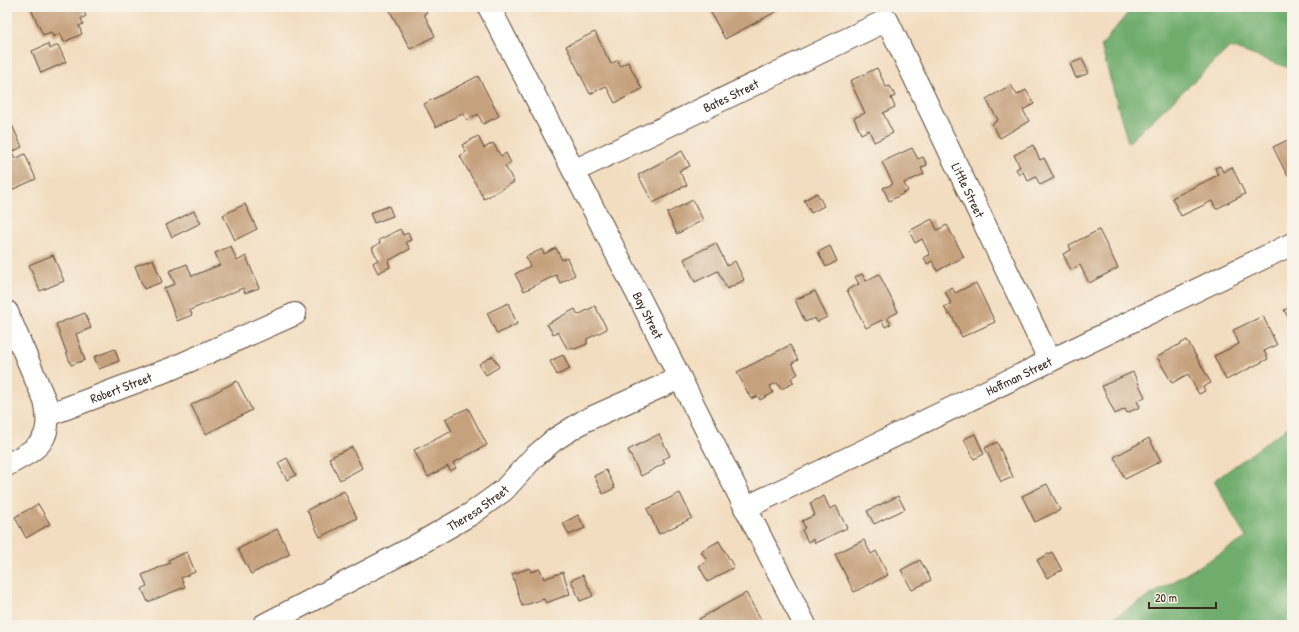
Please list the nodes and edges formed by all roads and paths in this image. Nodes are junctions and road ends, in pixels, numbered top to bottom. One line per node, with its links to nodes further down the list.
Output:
1 (489, 7): 3 (street, Bay Street)
2 (887, 20): 3 (street, Bates Street); 7 (street, Little Street)
3 (574, 171): 8 (street, Bay Street)
4 (1292, 244): 7 (street, Hoffman Street)
5 (7, 312): 9 (street)
6 (295, 314): 9 (street, Robert Street)
7 (1050, 361): 11 (street, Hoffman Street)
8 (680, 378): 11 (street, Bay Street); 12 (street, Theresa Street)
9 (48, 415): 10 (street)
10 (7, 465)
11 (746, 508): 13 (street, Bay Street)
12 (264, 625)
13 (805, 625)

